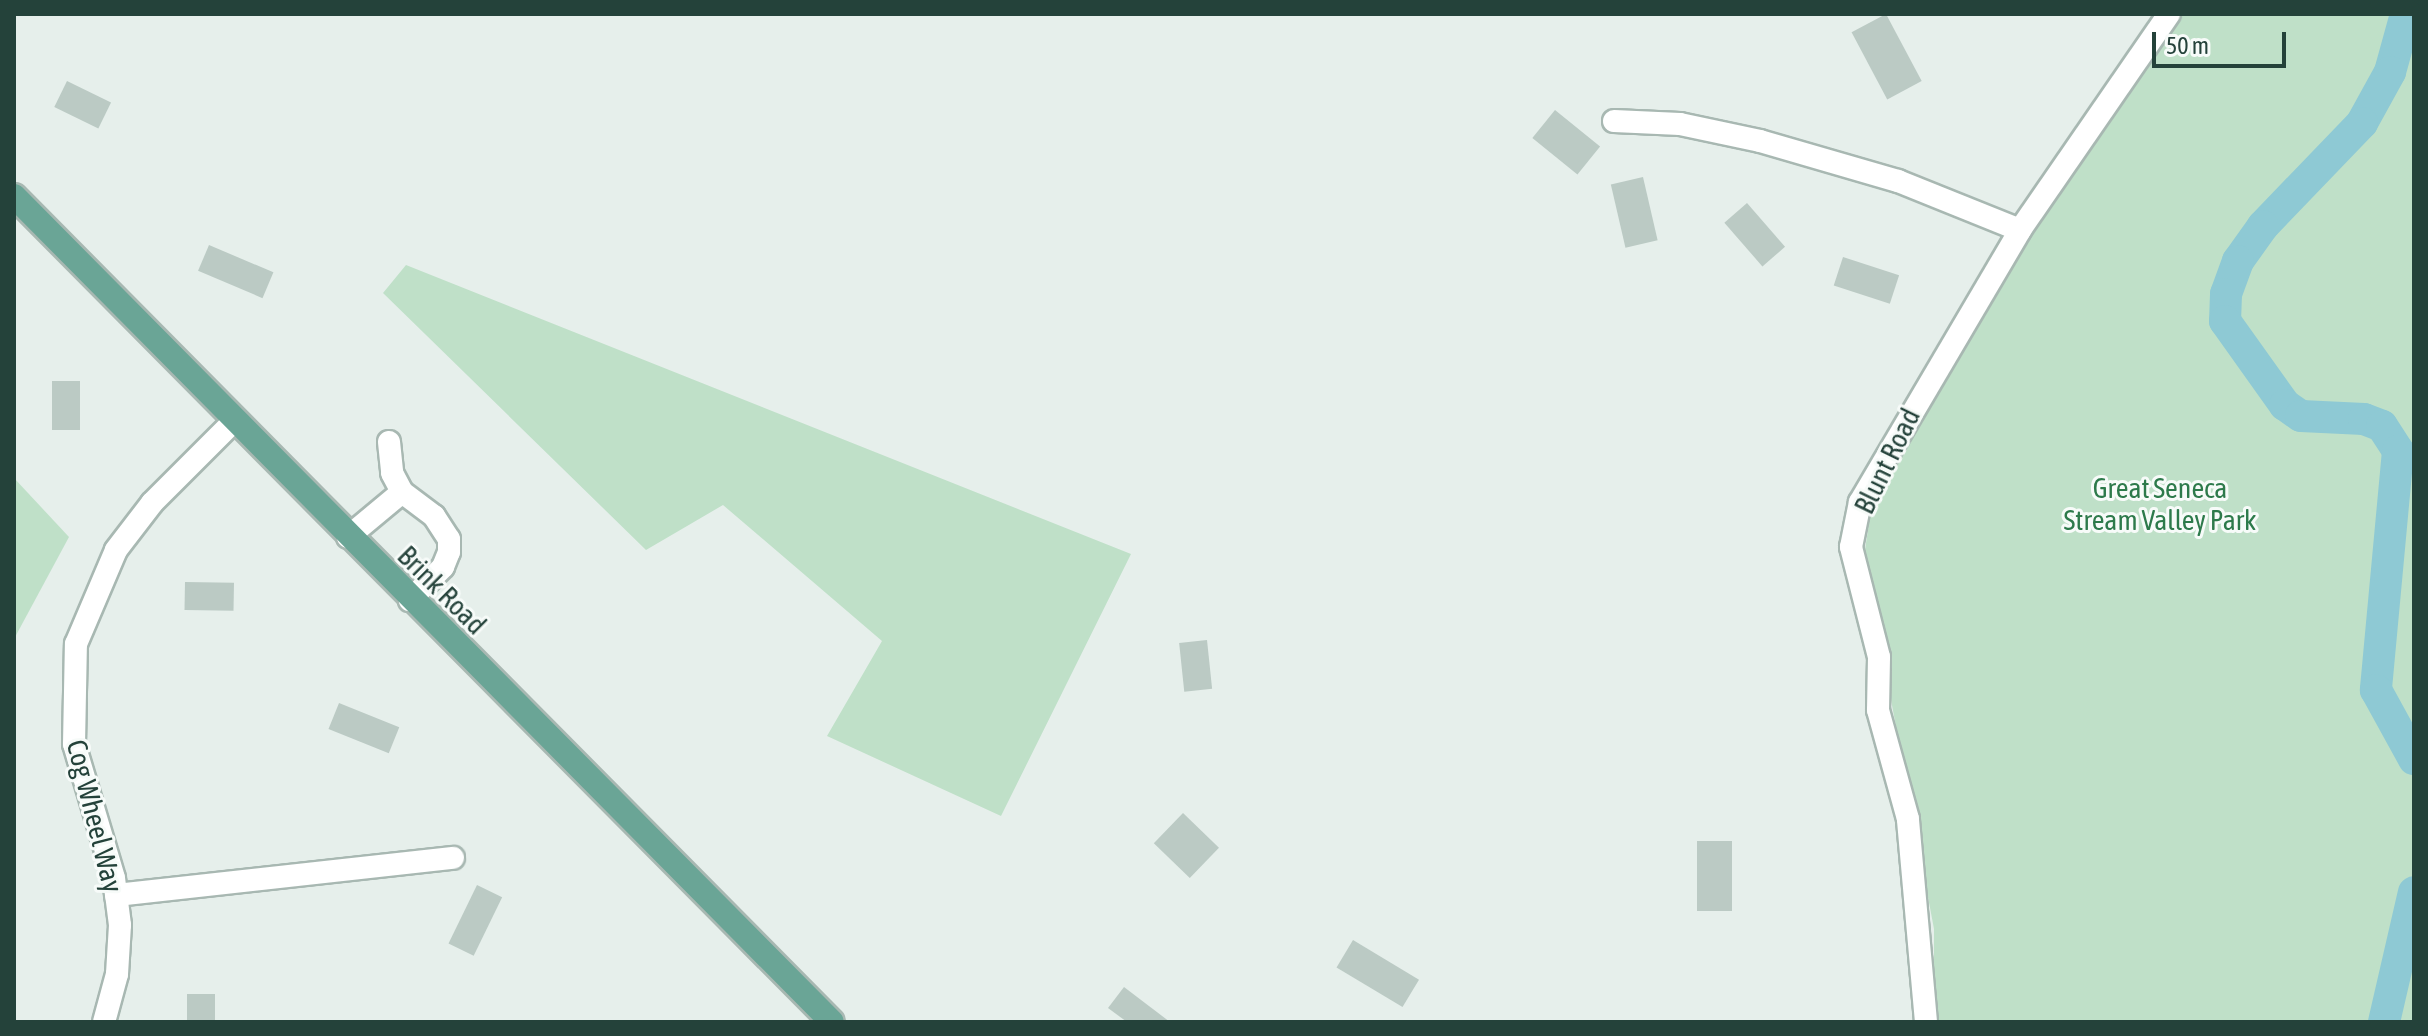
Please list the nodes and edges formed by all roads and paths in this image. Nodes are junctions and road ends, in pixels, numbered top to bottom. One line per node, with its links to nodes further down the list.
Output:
1 (2169, 14): 4 (street, Blunt Road)
2 (1614, 121): 4 (street)
3 (14, 196): 5 (main road, Brink Road)
4 (2020, 230): 14 (street, Blunt Road)
5 (233, 422): 8 (main road, Brink Road); 11 (street, Cog Wheel Way)
6 (389, 442): 7 (street)
7 (402, 492): 8 (street); 9 (street)
8 (348, 537): 9 (main road, Brink Road)
9 (410, 600): 13 (main road, Brink Road)
10 (453, 858): 11 (street)
11 (116, 895): 12 (street, Cog Wheel Way)
12 (104, 1022)
13 (832, 1022)
14 (1926, 1022)

